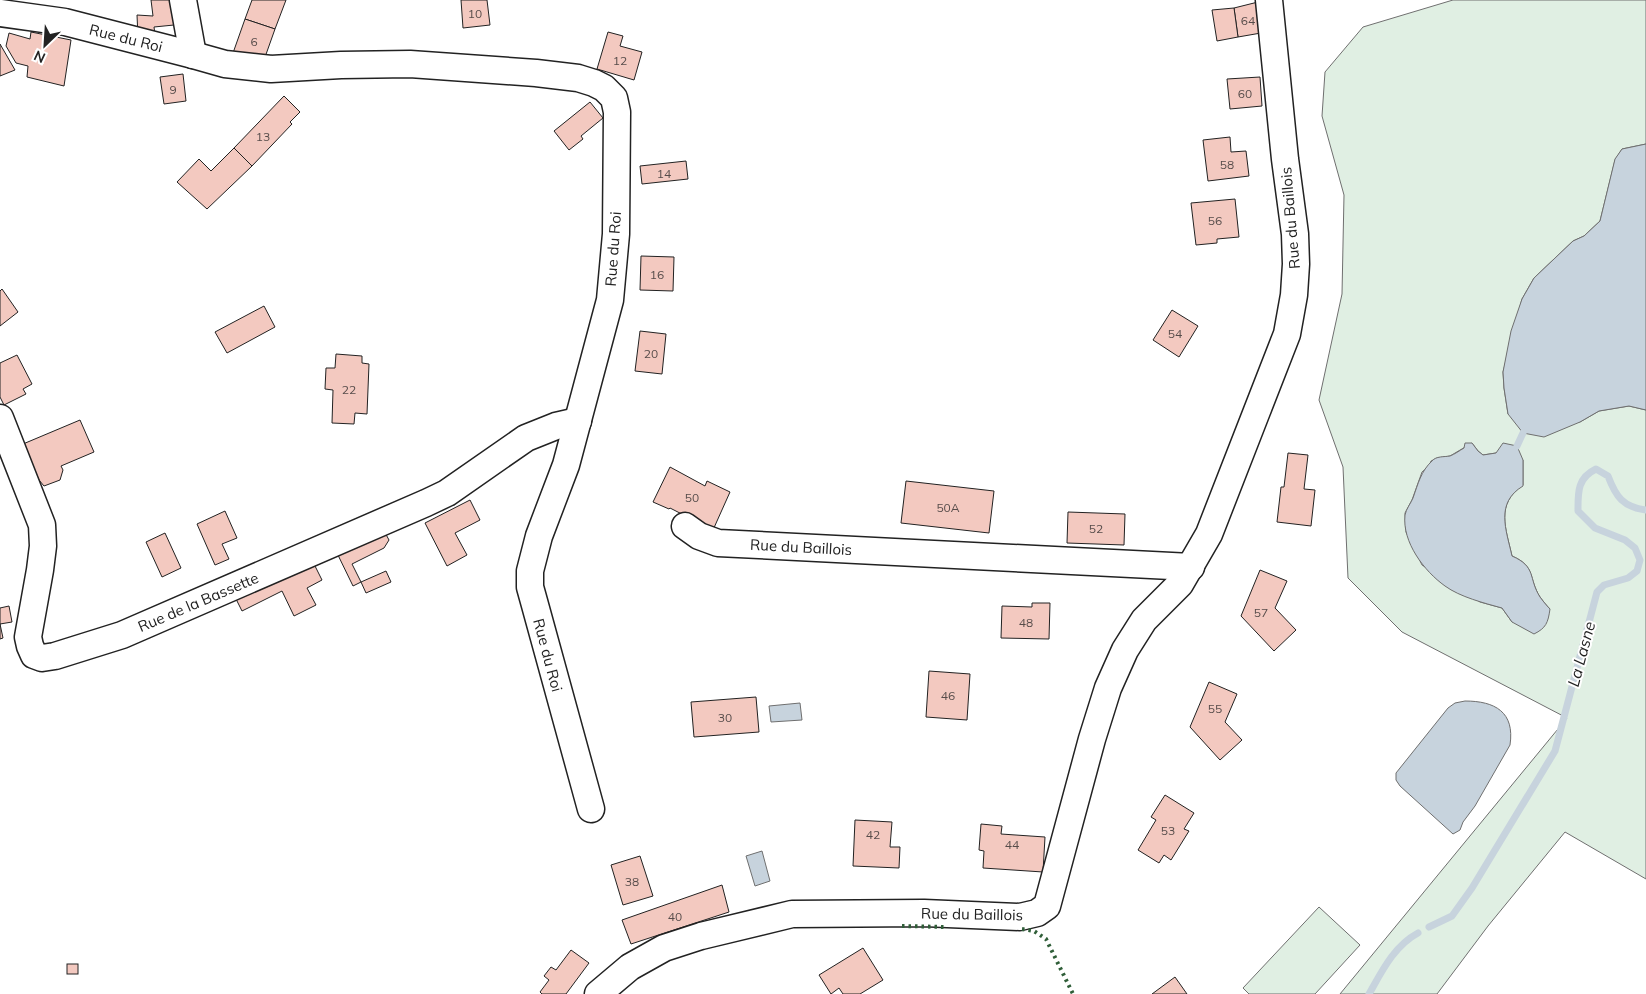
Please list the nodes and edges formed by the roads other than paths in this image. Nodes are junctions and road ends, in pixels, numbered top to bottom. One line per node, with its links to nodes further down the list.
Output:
1 (183, 0): 4 (street)
2 (1270, 0): 8 (street, Rue du Baillois)
3 (0, 13): 4 (street, Rue du Roi)
4 (194, 55): 6 (street, Rue du Roi)
5 (0, 418): 6 (street, Rue de la Bassette)
6 (578, 421): 9 (street, Rue du Roi)
7 (685, 526): 8 (street, Rue du Baillois)
8 (1191, 567): 10 (street, Rue du Baillois)
9 (591, 809)
10 (598, 994)

